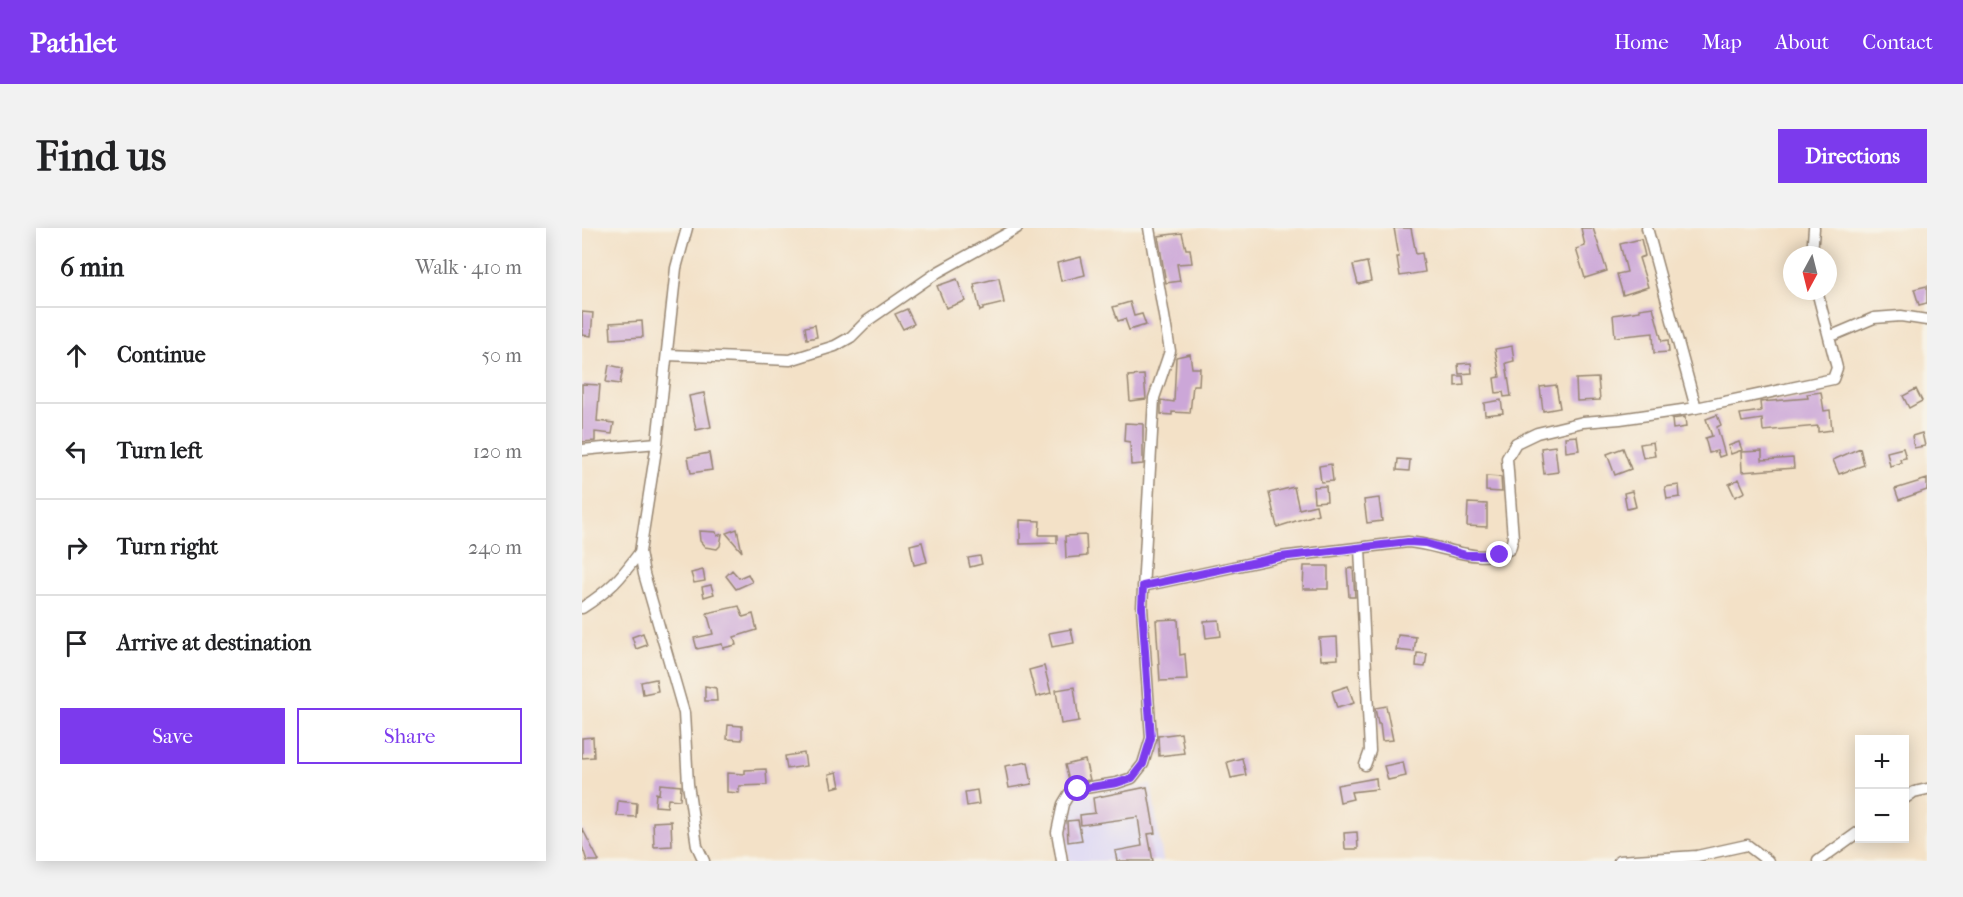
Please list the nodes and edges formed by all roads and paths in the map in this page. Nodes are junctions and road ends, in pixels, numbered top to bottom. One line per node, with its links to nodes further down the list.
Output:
1 (687, 228): 10 (street)
2 (1017, 228): 10 (street)
3 (1149, 228): 16 (street)
4 (1647, 228): 11 (street)
5 (1814, 228): 6 (street)
6 (1813, 246)
7 (1819, 300): 9 (street)
8 (1927, 320): 9 (street)
9 (1829, 337): 11 (street)
10 (668, 356): 12 (street)
11 (1696, 408): 14 (street)
12 (657, 443): 13 (street); 15 (street)
13 (582, 450)
14 (1360, 548): 16 (street); 18 (street)
15 (640, 552): 17 (street); 22 (street)
16 (1143, 586): 23 (street)
17 (582, 608)
18 (1365, 765)
19 (1927, 789): 20 (street)
20 (1909, 796)
21 (1855, 835): 26 (street)
22 (704, 861)
23 (1062, 861)
24 (1619, 861): 25 (street)
25 (1768, 861)
26 (1818, 861)

